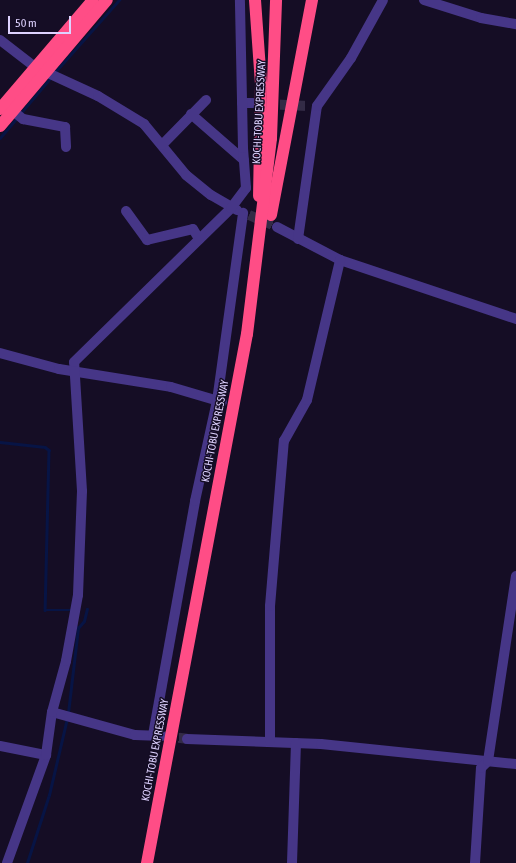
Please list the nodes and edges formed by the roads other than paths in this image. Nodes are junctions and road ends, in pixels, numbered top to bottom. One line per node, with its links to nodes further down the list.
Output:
1 (93, 0): 11 (highway)
2 (107, 0): 11 (highway)
3 (240, 0): 13 (street)
4 (255, 0): 27 (highway)
5 (276, 0): 27 (highway, KOCHI-TOBU EXPRESSWAY)
6 (312, 0): 30 (highway)
7 (383, 0): 26 (street)
8 (424, 0): 9 (street)
9 (516, 24)
10 (0, 40): 11 (street)
11 (46, 72): 15 (highway); 16 (highway); 19 (street)
12 (206, 100): 17 (street)
13 (242, 103): 14 (street); 21 (street)
14 (253, 103)
15 (0, 109)
16 (13, 111): 18 (highway); 20 (street)
17 (191, 114): 19 (street); 21 (street)
18 (0, 126)
19 (162, 145): 22 (street)
20 (66, 147)
21 (244, 160): 22 (street)
22 (231, 208): 25 (street); 33 (street)
23 (126, 211): 25 (street)
24 (277, 227): 26 (street)
25 (199, 239): 32 (street)
26 (298, 239): 28 (street)
27 (258, 259): 30 (highway, KOCHI-TOBU EXPRESSWAY)
28 (340, 260): 29 (street); 37 (street)
29 (516, 319)
30 (247, 334): 44 (highway, KOCHI-TOBU EXPRESSWAY)
31 (0, 353): 32 (street)
32 (74, 371): 33 (street); 35 (street)
33 (220, 402): 35 (street)
34 (516, 576): 41 (street)
35 (52, 712): 40 (street)
36 (187, 738): 37 (street)
37 (270, 741): 38 (street)
38 (296, 743): 41 (street); 45 (street)
39 (0, 746): 40 (street)
40 (46, 755): 43 (street)
41 (488, 761): 42 (street); 46 (street)
42 (516, 764)
43 (7, 863)
44 (147, 863)
45 (292, 863)
46 (475, 863)

